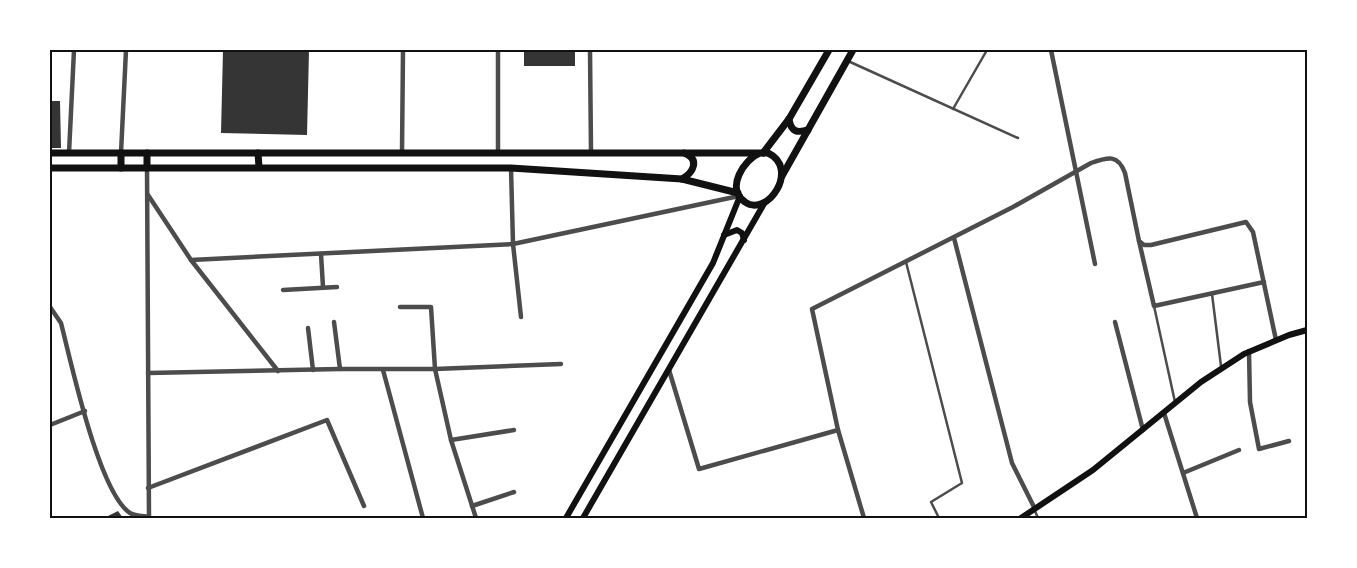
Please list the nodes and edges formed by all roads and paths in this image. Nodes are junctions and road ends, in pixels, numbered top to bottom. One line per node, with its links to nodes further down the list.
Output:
1 (74, 50): 21 (street)
2 (126, 50): 22 (street)
3 (403, 50): 16 (street)
4 (498, 50): 17 (street)
5 (590, 50): 18 (street)
6 (829, 50): 12 (main road)
7 (853, 50): 10 (main road)
8 (987, 50): 11 (lane)
9 (1051, 50): 30 (street)
10 (847, 61): 11 (lane); 13 (main road)
11 (953, 109): 14 (lane)
12 (789, 119): 13 (main road); 24 (main road)
13 (808, 130): 32 (main road)
14 (1018, 138)
15 (258, 152): 16 (main road); 23 (main road); 25 (main road)
16 (402, 152): 17 (main road)
17 (498, 152): 18 (main road)
18 (591, 152): 19 (main road)
19 (682, 152): 24 (main road); 31 (main road)
20 (50, 153): 21 (main road)
21 (69, 153): 22 (main road)
22 (121, 153): 23 (main road); 27 (main road)
23 (147, 153): 28 (main road)
24 (762, 153): 32 (main road); 34 (main road)
25 (259, 167): 28 (main road); 29 (main road)
26 (50, 168): 27 (main road)
27 (121, 168): 28 (main road)
28 (147, 168): 33 (street)
29 (511, 168): 31 (main road); 40 (street)
30 (1076, 172): 37 (street); 39 (street); 44 (street)
31 (682, 179): 34 (main road)
32 (781, 179): 35 (main road)
33 (147, 194): 42 (street); 68 (street)
34 (739, 195): 35 (main road); 36 (main road); 40 (street)
35 (766, 202): 38 (main road)
36 (724, 235): 38 (main road); 88 (main road)
37 (954, 238): 43 (street); 84 (street)
38 (744, 240): 66 (main road)
39 (1139, 241): 45 (street); 50 (street)
40 (513, 244): 41 (street); 53 (street)
41 (321, 254): 42 (street); 46 (street)
42 (191, 260): 67 (street)
43 (906, 262): 74 (street); 91 (lane)
44 (1095, 264)
45 (1264, 282): 49 (street); 58 (street)
46 (323, 287): 47 (street); 48 (street)
47 (337, 287)
48 (283, 290)
49 (1212, 294): 50 (street); 62 (lane)
50 (1154, 306): 69 (lane)
51 (50, 307): 70 (street)
52 (400, 307): 65 (street)
53 (521, 318)
54 (334, 322): 61 (street)
55 (1115, 322): 75 (street)
56 (308, 328): 63 (street)
57 (1307, 330): 58 (main road)
58 (1276, 340): 59 (main road)
59 (1249, 351): 62 (main road); 77 (street)
60 (561, 364): 65 (street)
61 (340, 369): 63 (street); 64 (street)
62 (1221, 369): 69 (main road)
63 (313, 370): 67 (street)
64 (383, 370): 65 (street); 86 (street)
65 (435, 370): 76 (street)
66 (669, 370): 74 (street); 89 (main road)
67 (278, 371): 68 (street)
68 (148, 372): 80 (street)
69 (1175, 404): 71 (main road)
70 (84, 411): 72 (street); 85 (street)
71 (1164, 413): 75 (main road); 79 (street)
72 (50, 425)
73 (514, 430): 76 (street)
74 (838, 430): 90 (street)
75 (1143, 430): 84 (main road)
76 (451, 440): 83 (street)
77 (1289, 441)
78 (1239, 450): 79 (street)
79 (1183, 473): 94 (street)
80 (148, 488): 82 (street); 85 (street)
81 (514, 492): 83 (street)
82 (364, 506)
83 (472, 506): 87 (street)
84 (1035, 509): 92 (main road); 93 (lane)
85 (149, 518)
86 (423, 518)
87 (476, 518)
88 (566, 518)
89 (583, 518)
90 (864, 518)
91 (938, 518)
92 (1021, 518)
93 (1038, 518)
94 (1197, 518)

